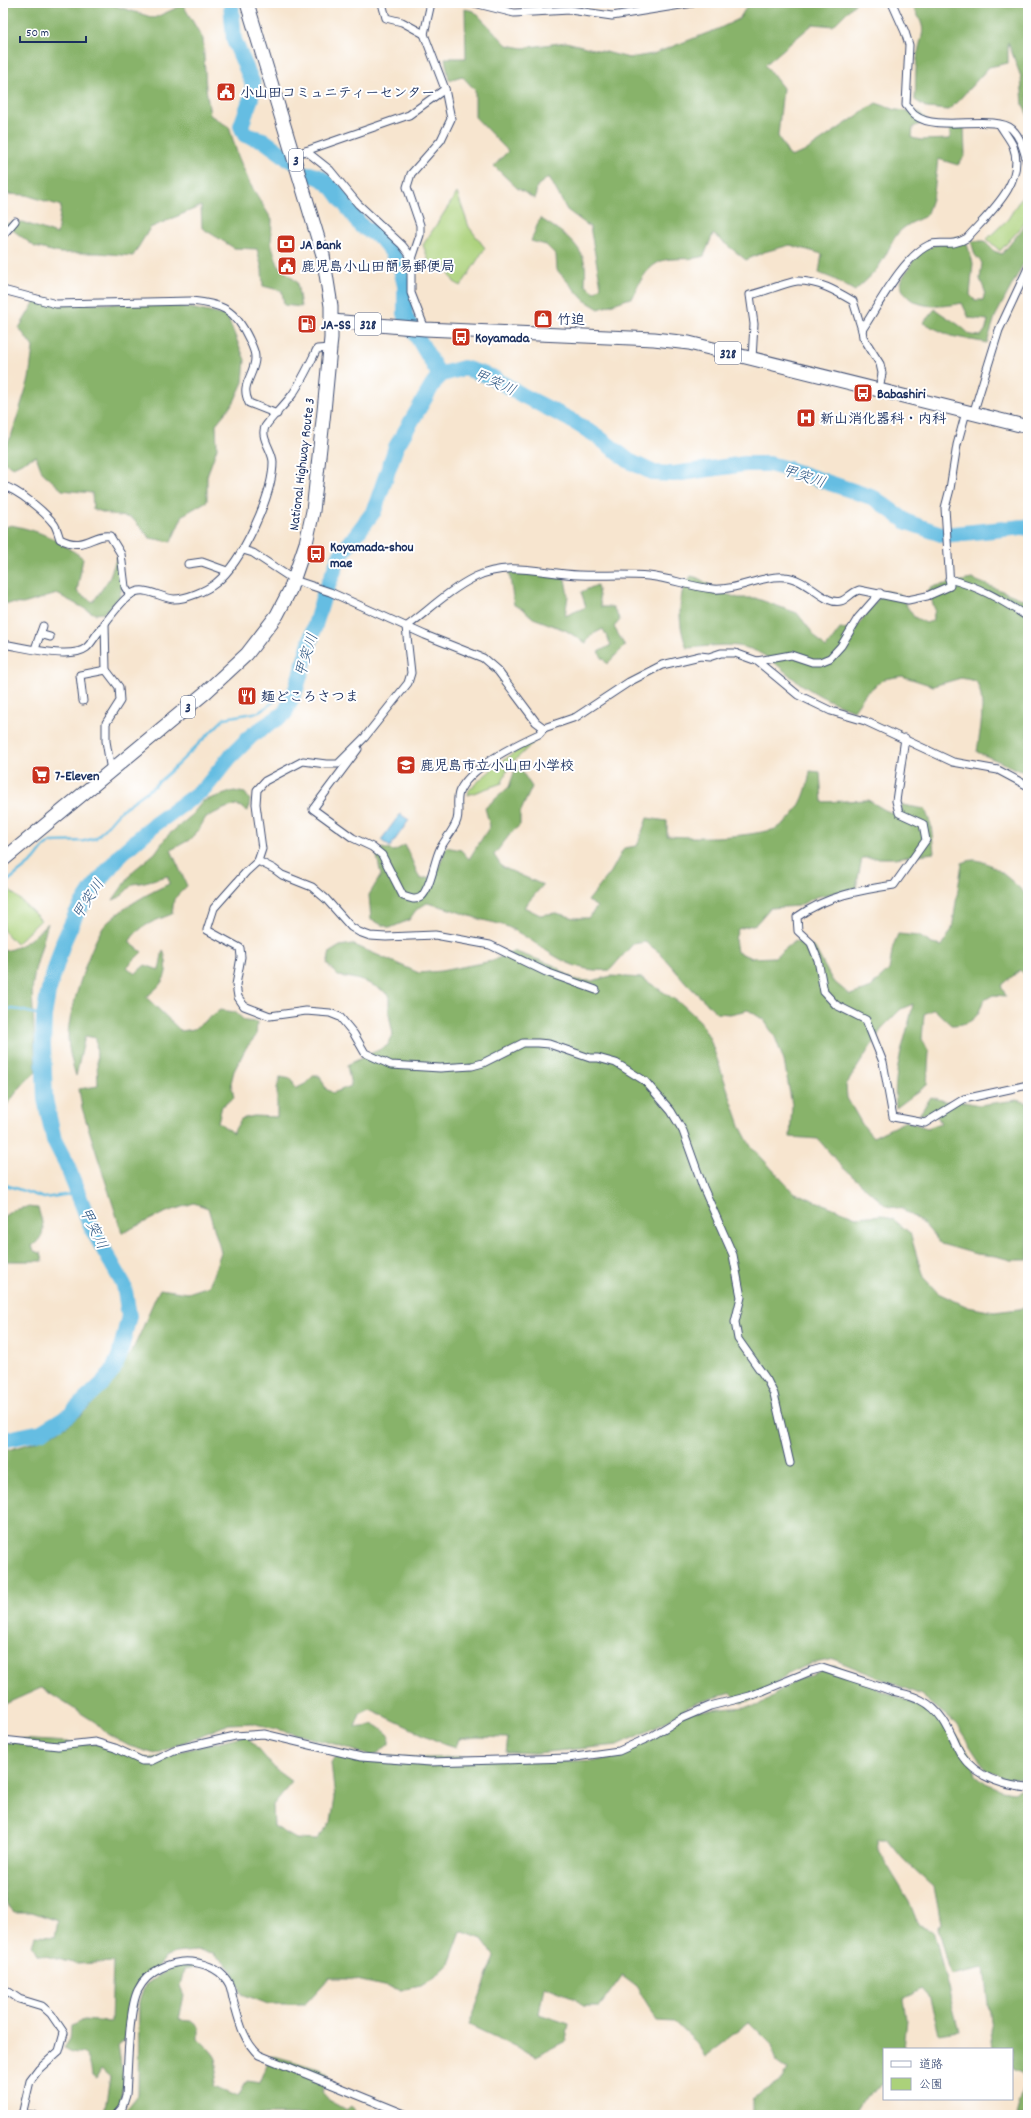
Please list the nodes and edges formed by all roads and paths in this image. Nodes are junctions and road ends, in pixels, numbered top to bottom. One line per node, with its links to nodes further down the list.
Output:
1 (247, 3): 10 (highway, National Highway Route 3 / 3)
2 (382, 3): 7 (street)
3 (431, 3): 7 (street)
4 (474, 3): 5 (street)
5 (693, 3)
6 (892, 3): 9 (street)
7 (424, 34): 8 (street)
8 (445, 90): 10 (street); 14 (street)
9 (1000, 125): 11 (street); 19 (street)
10 (300, 153): 14 (street); 17 (highway, National Highway Route 3 / 3)
11 (1028, 165)
12 (15, 221): 13 (street)
13 (3, 235)
14 (411, 262): 18 (street)
15 (1028, 268): 23 (street)
16 (3, 290): 24 (street)
17 (332, 321): 18 (highway, 328); 20 (highway, National Highway Route 3 / 3)
18 (423, 328): 21 (highway, 328)
19 (862, 330): 21 (street); 22 (street)
20 (330, 348): 24 (street); 33 (highway, National Highway Route 3 / 3)
21 (752, 359): 22 (highway, 328)
22 (879, 391): 23 (highway, 328)
23 (970, 413): 25 (highway, 328); 32 (street)
24 (277, 414): 27 (street)
25 (1028, 426)
26 (3, 486): 35 (street)
27 (243, 550): 31 (street); 33 (street)
28 (201, 556): 30 (street)
29 (188, 564): 30 (street)
30 (210, 564): 31 (street)
31 (227, 571): 35 (street)
32 (949, 579): 34 (street); 36 (street)
33 (294, 580): 39 (street); 50 (highway, National Highway Route 3 / 3)
34 (880, 593): 39 (street); 44 (street)
35 (130, 595): 37 (street)
36 (1028, 617)
37 (105, 623): 43 (street); 45 (street)
38 (43, 626): 40 (street)
39 (406, 627): 47 (street); 48 (street)
40 (40, 634): 41 (street); 43 (street)
41 (50, 637)
42 (3, 644): 43 (street)
43 (35, 649)
44 (757, 661): 47 (street); 49 (street)
45 (106, 670): 46 (street); 50 (street)
46 (84, 702)
47 (544, 728): 48 (street)
48 (365, 737): 53 (street)
49 (905, 738): 51 (street); 55 (street)
50 (110, 771): 52 (highway, National Highway Route 3 / 3)
51 (1028, 786)
52 (3, 860)
53 (258, 861): 54 (street); 56 (street)
54 (596, 990)
55 (1028, 1085)
56 (790, 1463)
57 (3, 1740): 58 (street)
58 (1028, 1788)
59 (3, 1988): 60 (street)
60 (22, 2114): 61 (street)
61 (33, 2115)
62 (116, 2115): 63 (street)
63 (407, 2115)

